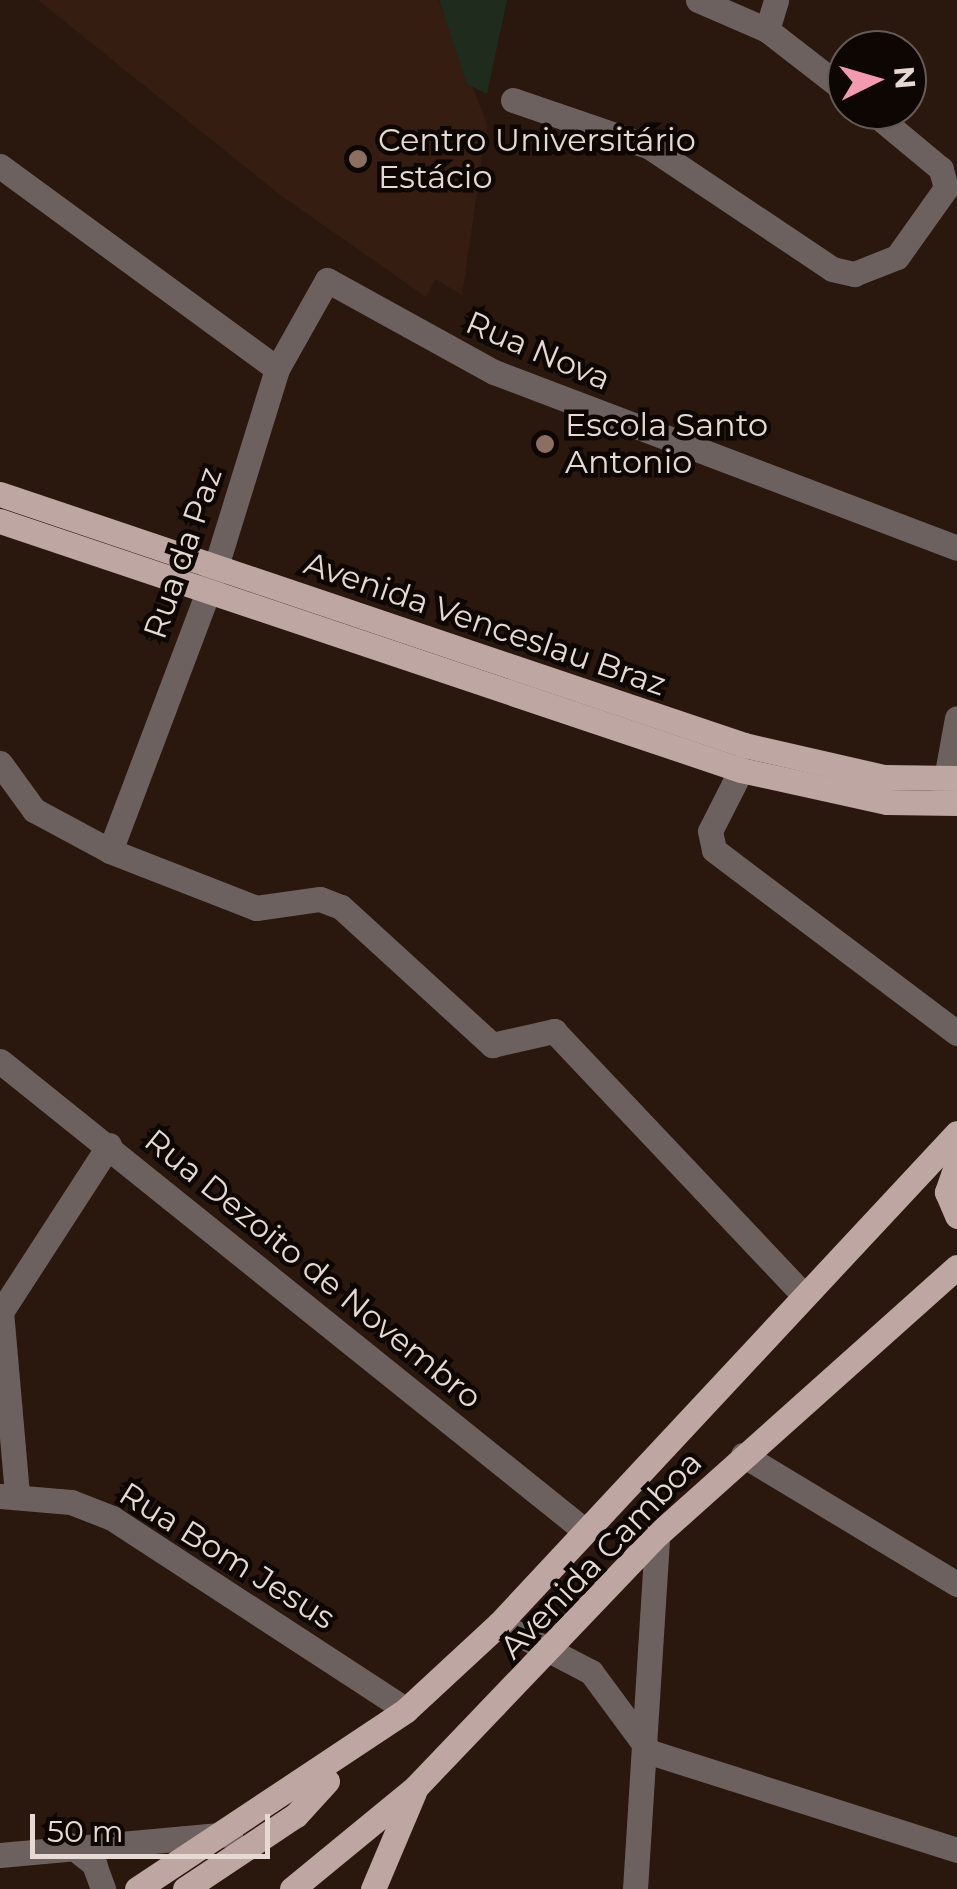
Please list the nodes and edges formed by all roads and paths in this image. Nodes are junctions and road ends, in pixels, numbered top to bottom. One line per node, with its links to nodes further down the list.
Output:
1 (698, 0): 3 (street)
2 (776, 0): 3 (street)
3 (767, 30): 4 (street)
4 (827, 76)
5 (513, 100): 6 (street)
6 (894, 130)
7 (0, 166): 9 (street)
8 (328, 280): 9 (street, Rua da Paz); 12 (street, Rua Nova)
9 (277, 369): 13 (street, Rua da Paz)
10 (0, 494): 13 (main road, Avenida Venceslau Braz)
11 (0, 521): 13 (main road, Avenida Venceslau Braz)
12 (957, 548)
13 (212, 580): 16 (main road, Avenida Venceslau Braz); 17 (main road, Avenida Venceslau Braz); 18 (street, Rua da Paz)
14 (957, 718): 17 (street)
15 (0, 763): 18 (street)
16 (741, 770): 17 (main road, Avenida Venceslau Braz); 19 (street)
17 (950, 791)
18 (110, 851): 26 (street)
19 (957, 1033)
20 (0, 1061): 22 (street, Rua Dezoito de Novembro)
21 (957, 1133): 26 (main road, Avenida Camboa)
22 (108, 1145): 28 (street); 29 (street, Rua Dezoito de Novembro)
23 (957, 1164): 24 (main road)
24 (957, 1216)
25 (957, 1267): 27 (main road, Avenida Camboa)
26 (801, 1292): 29 (main road, Avenida Camboa)
27 (743, 1455): 30 (main road, Avenida Camboa); 31 (street)
28 (9, 1495): 34 (street, Rua Bom Jesus)
29 (584, 1530): 32 (main road, Avenida Camboa)
30 (657, 1535): 33 (main road, Avenida Camboa); 36 (street)
31 (957, 1584)
32 (498, 1624): 33 (street); 34 (main road, Avenida Camboa)
33 (555, 1648): 36 (street); 37 (main road, Avenida Camboa)
34 (406, 1710): 35 (main road, Avenida Camboa)
35 (354, 1752): 38 (main road); 44 (main road)
36 (650, 1752): 40 (street); 47 (street)
37 (416, 1787): 45 (main road, Avenida Camboa); 46 (main road)
38 (230, 1834): 39 (street); 43 (main road)
39 (70, 1845): 41 (street); 42 (street)
40 (957, 1850)
41 (0, 1855)
42 (103, 1889)
43 (137, 1889)
44 (185, 1889)
45 (292, 1889)
46 (374, 1889)
47 (636, 1889)

